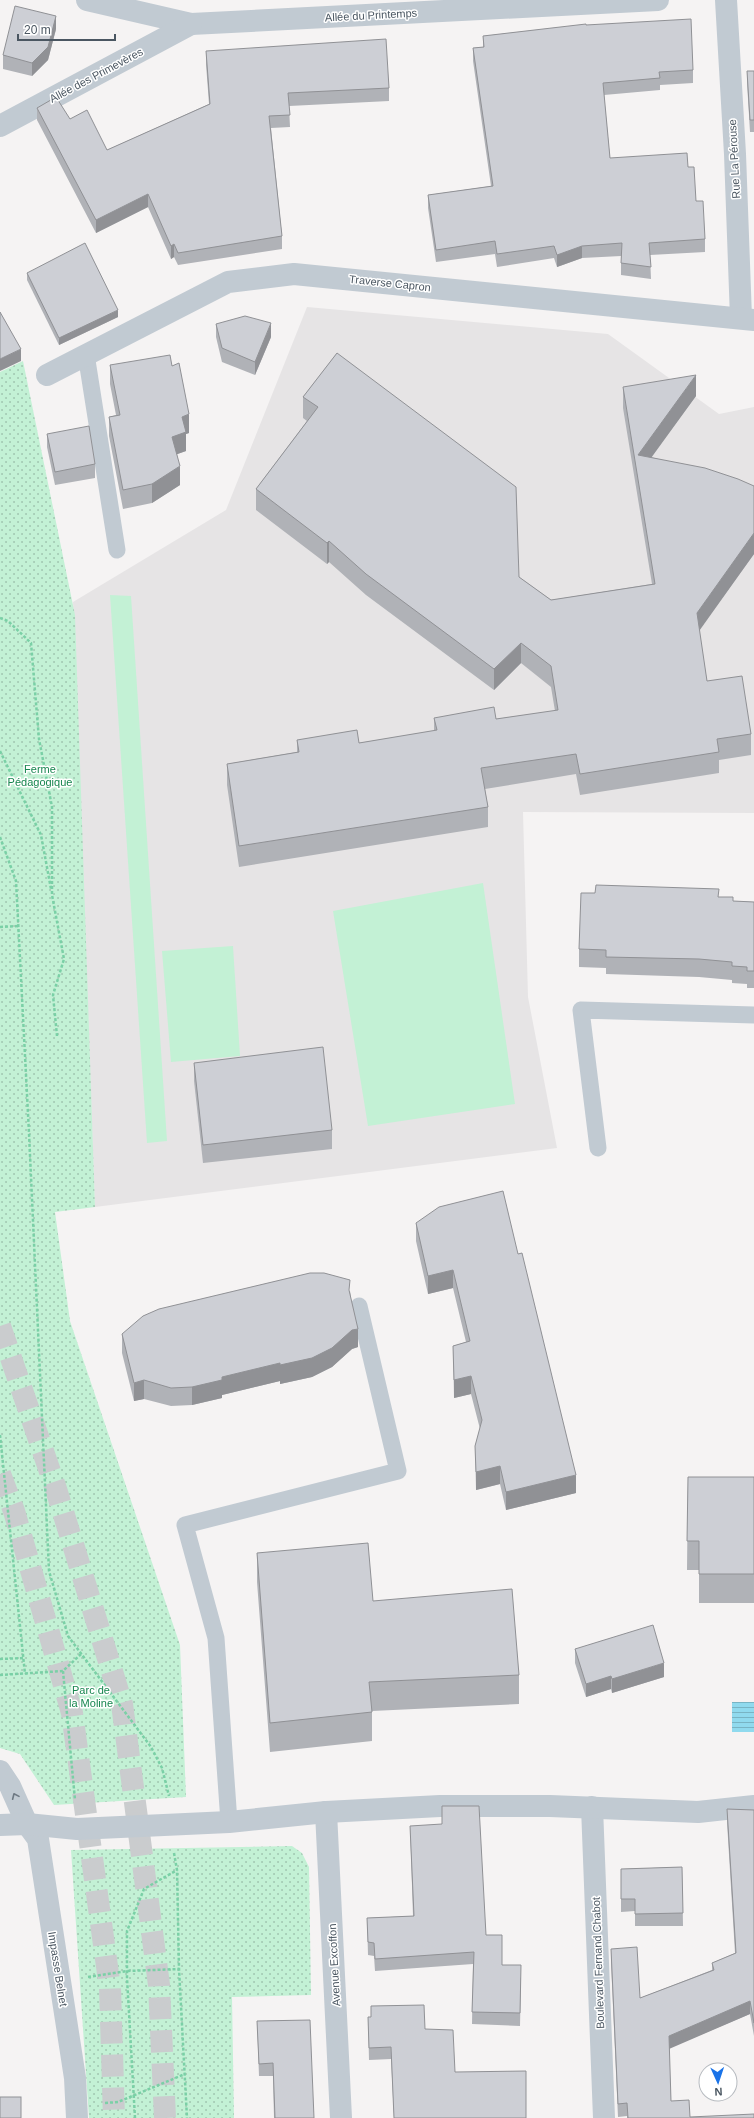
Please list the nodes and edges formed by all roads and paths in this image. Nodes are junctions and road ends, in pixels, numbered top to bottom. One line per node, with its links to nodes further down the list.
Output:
1 (87, 0): 4 (street, Allée du Printemps)
2 (658, 0): 4 (street, Allée du Printemps)
3 (726, 0): 6 (street, Rue La Pérouse)
4 (191, 24): 5 (street, Allée des Primevères)
5 (0, 126)
6 (744, 155): 7 (street, Rue La Pérouse)
7 (748, 319): 8 (street, Traverse Capron)
8 (86, 354): 9 (street, Traverse Capron); 10 (lane)
9 (47, 375)
10 (117, 550)
11 (0, 618): 14 (path)
12 (0, 751): 14 (path)
13 (0, 837): 15 (path)
14 (52, 895): 18 (path)
15 (18, 926): 16 (path); 22 (path)
16 (0, 927)
17 (754, 1014): 19 (lane)
18 (57, 1036)
19 (598, 1148)
20 (359, 1306): 33 (lane)
21 (0, 1435): 23 (path)
22 (81, 1654): 25 (path); 29 (path)
23 (24, 1658): 24 (path); 26 (path)
24 (0, 1659)
25 (63, 1671): 26 (path); 36 (path)
26 (25, 1674): 27 (path)
27 (0, 1675)
28 (0, 1771): 34 (street, Impasse Belnet, one-way to 28)
29 (170, 1797)
30 (754, 1806): 31 (street)
31 (592, 1808): 32 (street); 49 (street, Boulevard Fernand Chabot)
32 (326, 1812): 33 (street); 48 (street, Avenue Excoffon)
33 (229, 1822): 36 (street)
34 (26, 1824): 35 (street); 36 (street); 45 (street, Impasse Belnet)
35 (0, 1825)
36 (77, 1829)
37 (173, 1848): 38 (path)
38 (177, 1870): 39 (path); 40 (path)
39 (179, 1969): 40 (path); 42 (path)
40 (127, 1971): 41 (path); 43 (path)
41 (118, 1972)
42 (185, 2074): 43 (path); 47 (path)
43 (133, 2095): 44 (path); 46 (path)
44 (118, 2102)
45 (77, 2118)
46 (135, 2118)
47 (187, 2118)
48 (341, 2118)
49 (604, 2118)

